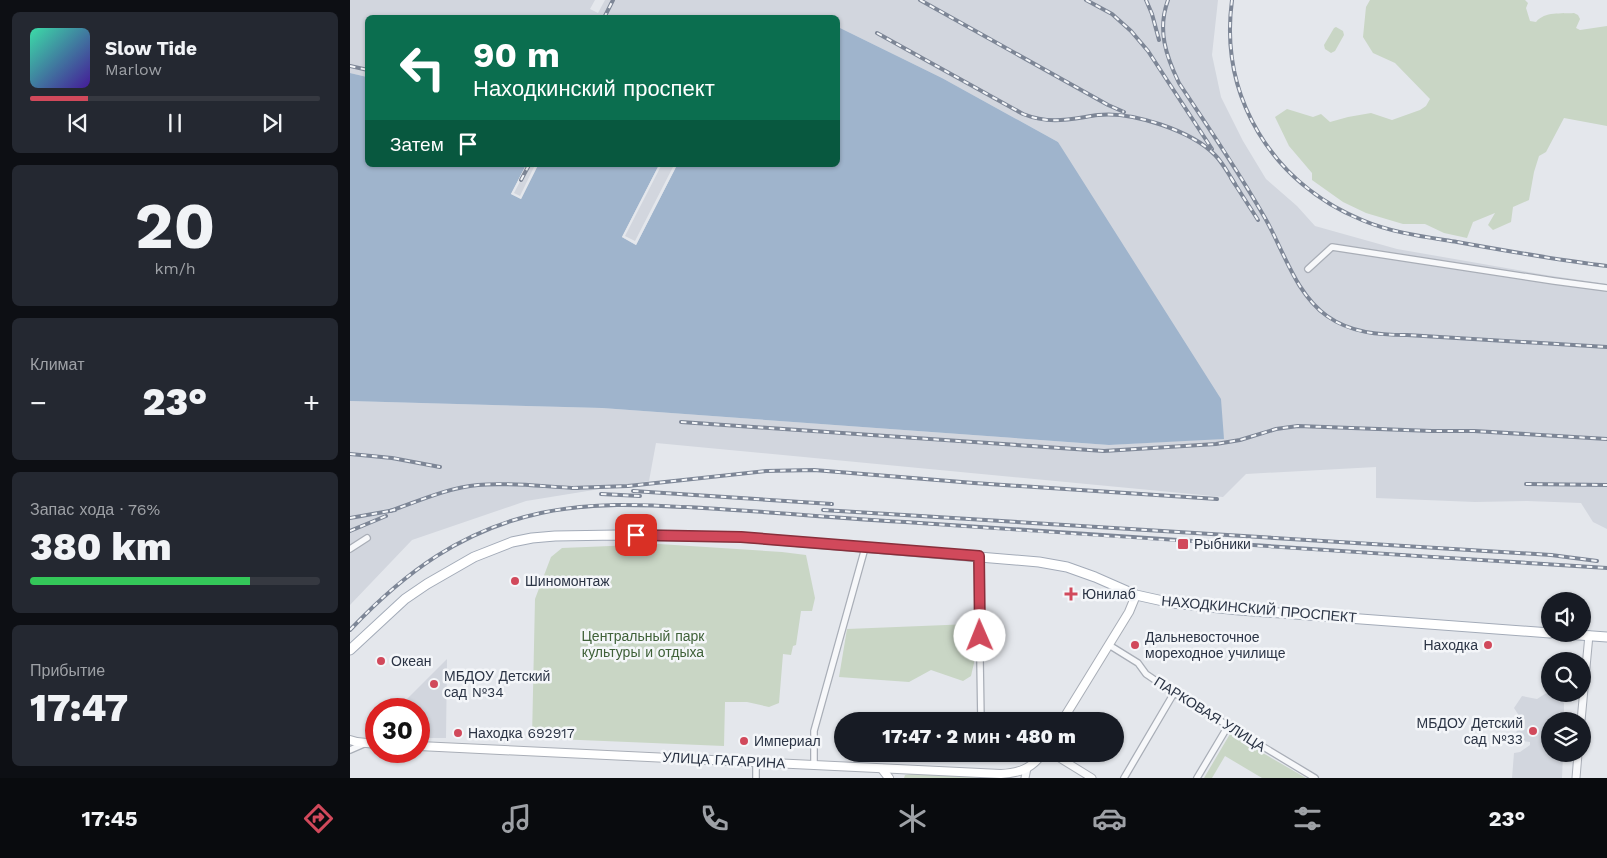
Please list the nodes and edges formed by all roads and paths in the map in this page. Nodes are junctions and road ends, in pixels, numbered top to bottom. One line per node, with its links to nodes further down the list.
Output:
1 (1308, 269): 2 (street)
2 (1607, 288)
3 (367, 538): 5 (street)
4 (865, 548): 6 (main road, НАХОДКИНСКИЙ ПРОСПЕКТ); 13 (main road, НАХОДКИНСКИЙ ПРОСПЕКТ); 30 (street)
5 (350, 549)
6 (979, 556): 7 (main road, НАХОДКИНСКИЙ ПРОСПЕКТ); 15 (street)
7 (1136, 595): 8 (main road, НАХОДКИНСКИЙ ПРОСПЕКТ); 12 (main road)
8 (1541, 632)
9 (1591, 635): 10 (main road)
10 (1607, 637)
11 (1588, 642): 17 (street)
12 (1109, 645): 14 (street, ПАРКОВАЯ УЛИЦА); 16 (main road)
13 (350, 650)
14 (1174, 693): 18 (street, ПАРКОВАЯ УЛИЦА); 37 (street)
15 (982, 712)
16 (1068, 712)
17 (1582, 712)
18 (1228, 726): 38 (street); 39 (street, ПАРКОВАЯ УЛИЦА)
19 (350, 740): 20 (main road)
20 (365, 743)
21 (365, 743): 23 (main road)
22 (365, 743): 25 (street)
23 (350, 744)
24 (430, 746): 26 (main road, УЛИЦА ГАГАРИНА)
25 (350, 750)
26 (756, 761): 30 (main road, УЛИЦА ГАГАРИНА); 33 (street)
27 (1035, 762): 31 (main road)
28 (1067, 762): 36 (street)
29 (1577, 762): 40 (street)
30 (814, 764): 32 (main road, УЛИЦА ГАГАРИНА)
31 (1027, 768): 32 (main road, УЛИЦА ГАГАРИНА); 35 (street)
32 (882, 769): 34 (main road)
33 (756, 778)
34 (889, 778)
35 (1024, 778)
36 (1092, 778)
37 (1124, 778)
38 (1197, 778)
39 (1315, 778)
40 (1576, 778)

